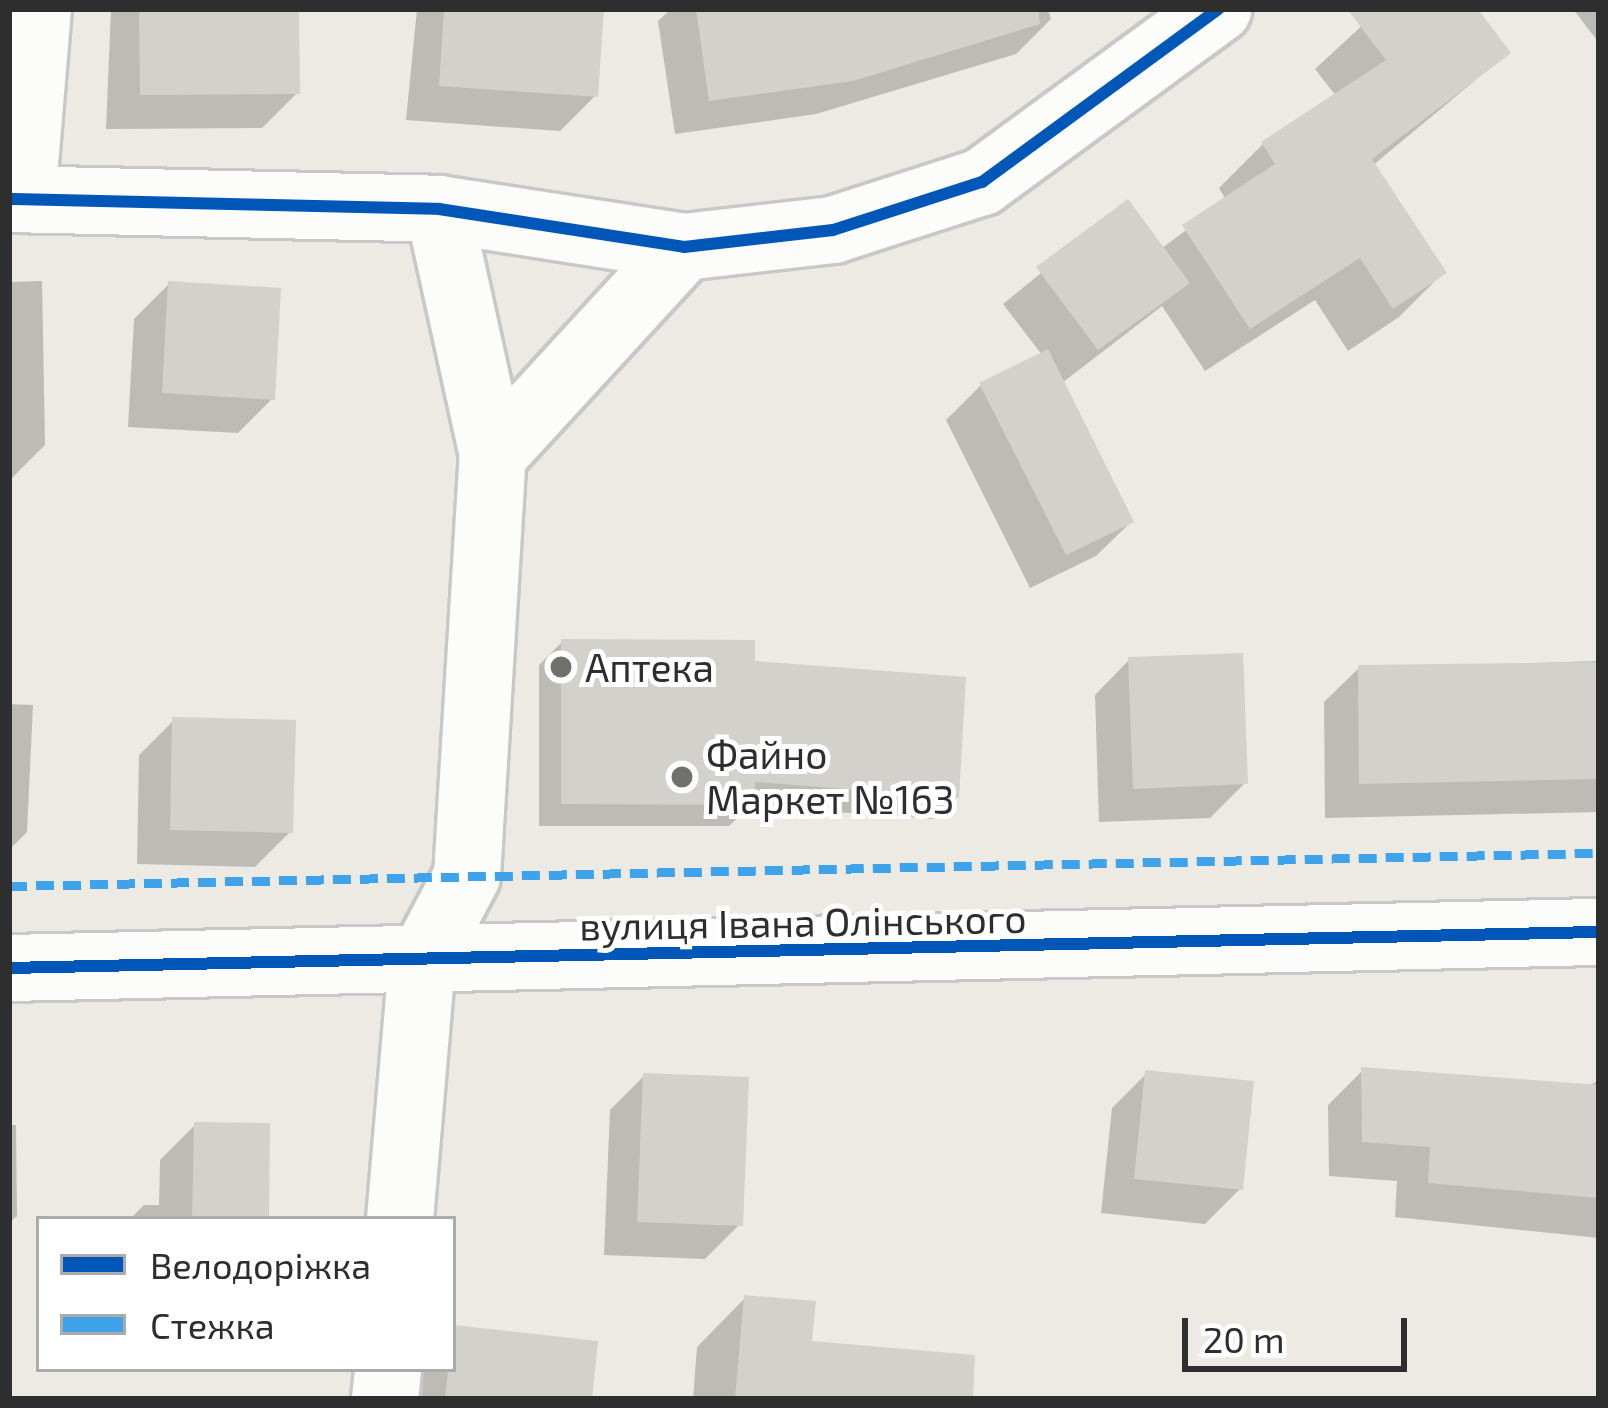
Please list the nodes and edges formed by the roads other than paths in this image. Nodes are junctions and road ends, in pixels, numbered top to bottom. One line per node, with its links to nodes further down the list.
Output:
1 (38, 9): 3 (street)
2 (1218, 9): 5 (street)
3 (15, 199): 4 (street)
4 (439, 209): 5 (street); 6 (street)
5 (684, 247): 6 (street)
6 (493, 454): 8 (street)
7 (1599, 932): 8 (street, вулиця Івана Олінського)
8 (422, 961): 9 (street, вулиця Івана Олінського); 10 (street)
9 (9, 968)
10 (400, 1216)

